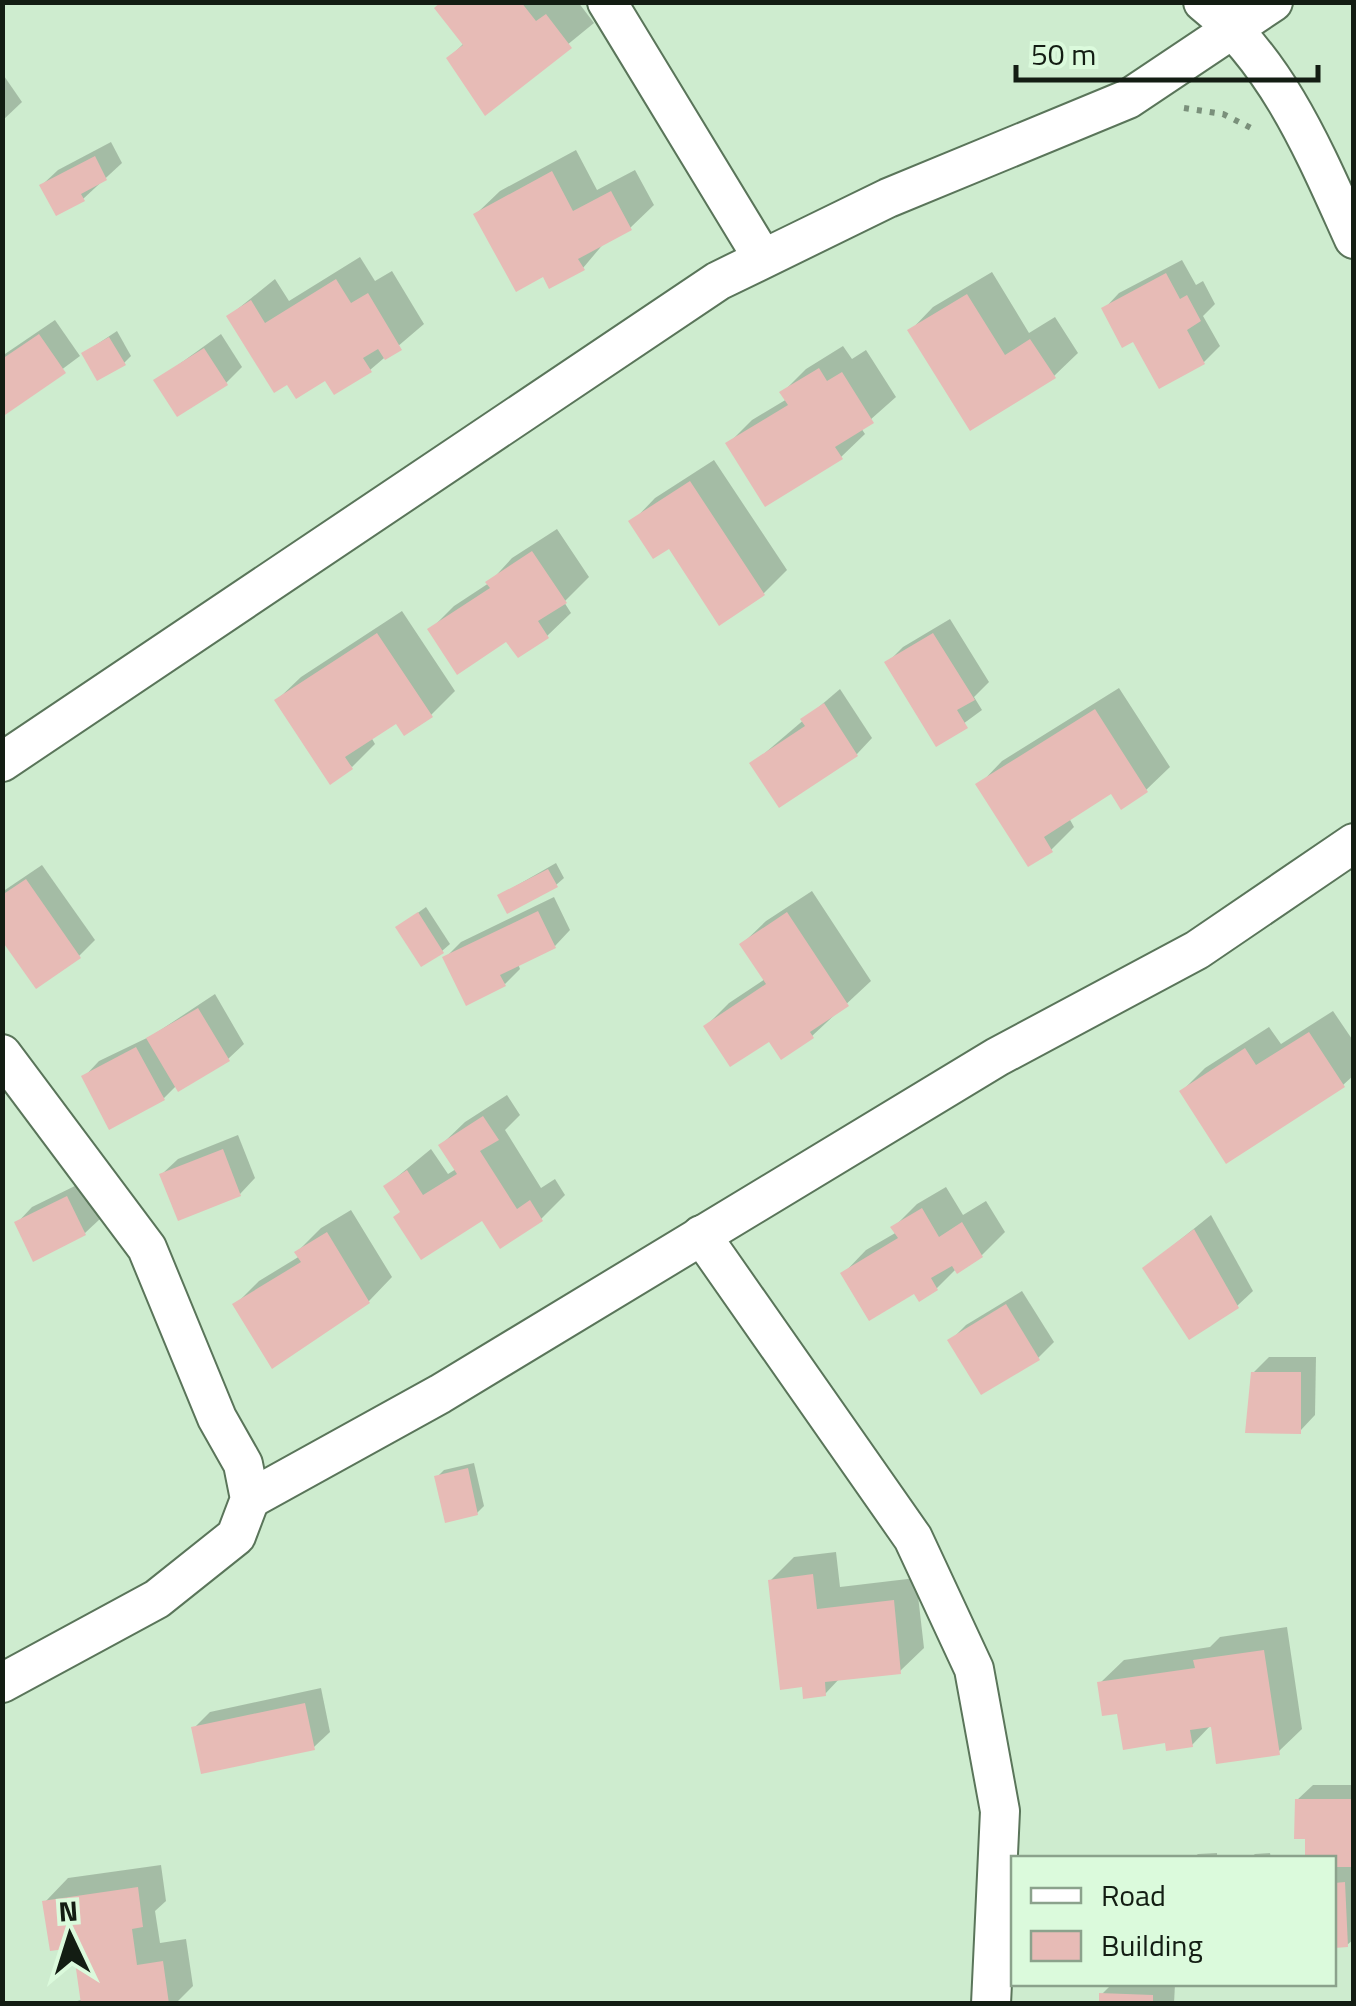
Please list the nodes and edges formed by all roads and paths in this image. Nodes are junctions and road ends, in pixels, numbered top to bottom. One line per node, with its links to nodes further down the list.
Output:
1 (607, 2): 8 (street)
2 (1203, 2): 4 (street)
3 (1274, 2): 4 (street)
4 (1236, 31): 5 (street); 7 (street)
5 (1128, 99): 6 (path); 8 (street)
6 (1266, 138)
7 (1354, 239)
8 (762, 257): 9 (street)
9 (2, 762)
10 (1354, 843): 12 (street)
11 (2, 1054): 13 (street)
12 (702, 1235): 13 (street); 15 (street)
13 (250, 1499): 14 (street)
14 (2, 1683)
15 (990, 2004)

